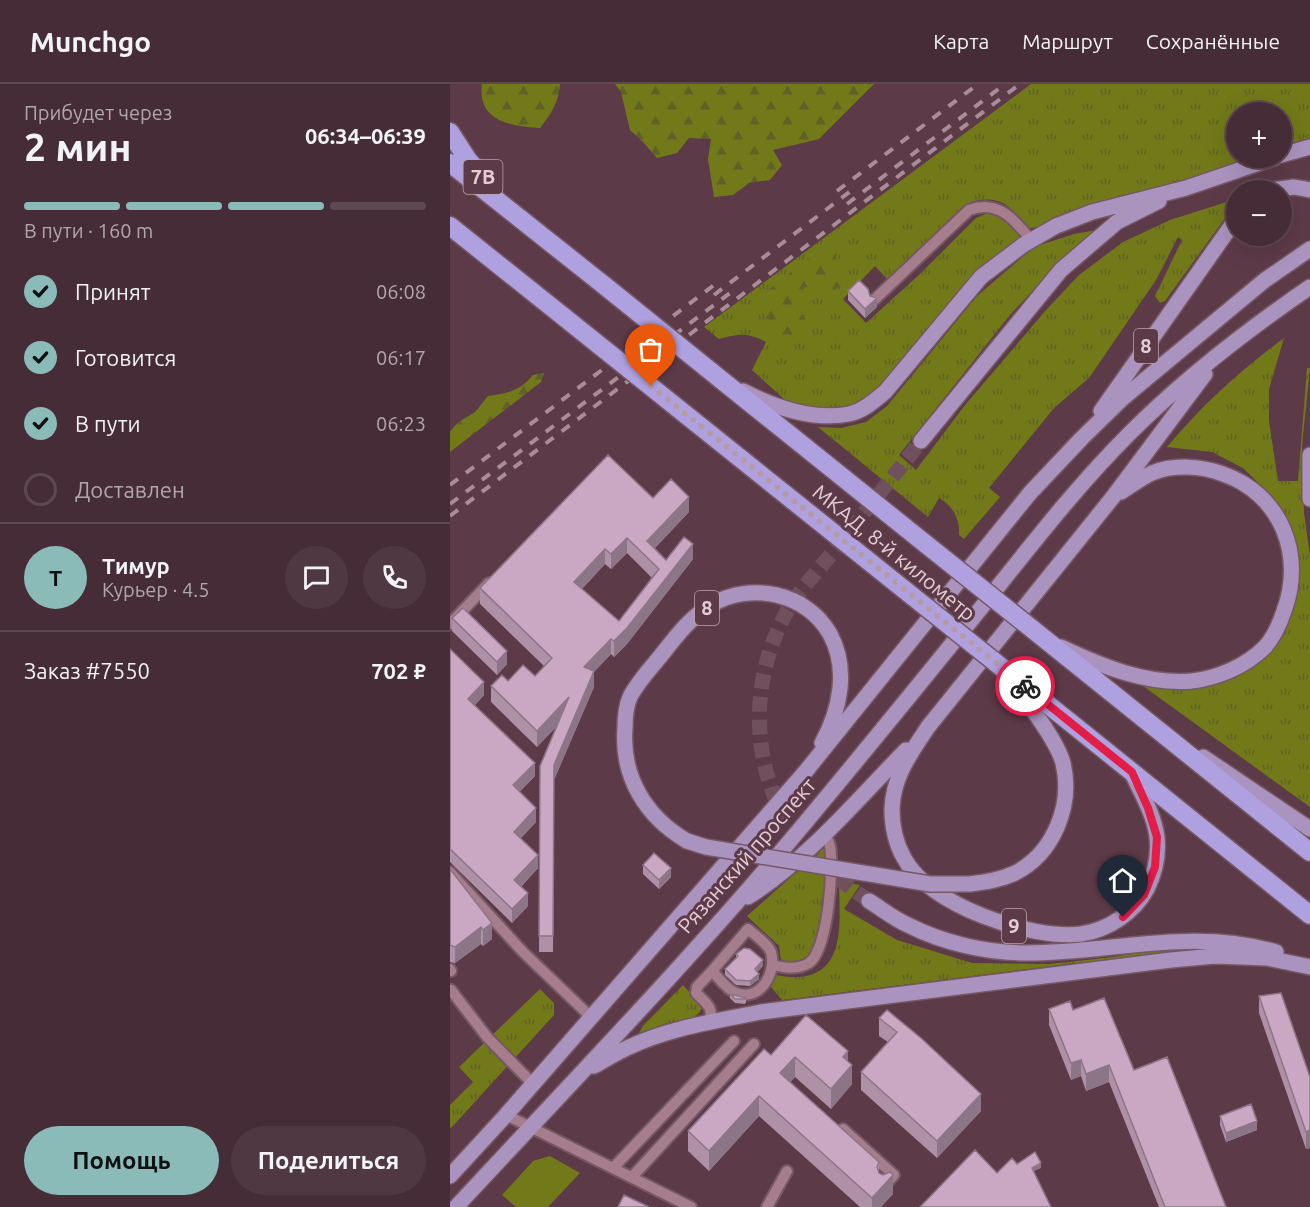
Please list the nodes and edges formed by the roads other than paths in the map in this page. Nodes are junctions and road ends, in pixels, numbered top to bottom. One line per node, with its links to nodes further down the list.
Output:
1 (450, 132): 9 (highway, 7B)
2 (1310, 147): 3 (main road)
3 (1292, 152)
4 (450, 163): 9 (highway, МКАД, 8-й километр)
5 (1245, 168): 6 (main road)
6 (1186, 188): 12 (main road); 19 (main road)
7 (1292, 188): 8 (main road)
8 (1310, 190)
9 (520, 219): 17 (highway, МКАД, 8-й километр, bridge)
10 (450, 226): 26 (highway, МКАД, 8-й километр, bridge)
11 (1226, 232): 18 (main road, 8)
12 (1031, 240): 15 (street); 17 (main road)
13 (1310, 249): 18 (main road)
14 (1310, 287): 16 (main road, Рязанский проспект)
15 (875, 299)
16 (1215, 359): 21 (main road); 36 (main road, Рязанский проспект)
17 (724, 382): 25 (highway, МКАД, 8-й километр, bridge)
18 (1082, 438): 29 (main road, Рязанский проспект)
19 (921, 441)
20 (1310, 455): 22 (main road)
21 (1113, 496): 25 (main road); 28 (main road)
22 (1310, 499)
23 (498, 574): 24 (street)
24 (450, 624)
25 (1030, 628): 27 (highway, МКАД, 8-й километр)
26 (1000, 666): 29 (main road, 8, bridge); 30 (highway, МКАД, 8-й километр)
27 (1122, 701): 31 (main road); 33 (highway, МКАД, 8-й километр)
28 (928, 727): 30 (main road, 9); 32 (main road)
29 (806, 771): 44 (main road, Рязанский проспект)
30 (1132, 772): 37 (highway, МКАД, 8-й километр)
31 (1310, 829)
32 (824, 834): 36 (main road); 38 (street)
33 (1310, 852)
34 (450, 872): 44 (street)
35 (869, 901): 39 (main road)
36 (733, 907): 48 (main road, Рязанский проспект)
37 (1310, 915)
38 (773, 965): 40 (street); 42 (street)
39 (1310, 966): 43 (main road)
40 (712, 971): 42 (street); 45 (street)
41 (451, 990): 49 (street)
42 (758, 991): 43 (street)
43 (761, 1012): 45 (main road)
44 (591, 1017): 49 (main road, Рязанский проспект)
45 (709, 1022): 48 (main road)
46 (734, 1041): 53 (street)
47 (754, 1044): 56 (street)
48 (581, 1073): 51 (main road, Рязанский проспект)
49 (533, 1084): 50 (main road, Рязанский проспект)
50 (506, 1115): 51 (street); 55 (main road, Рязанский проспект)
51 (530, 1127): 53 (street); 58 (main road, Рязанский проспект)
52 (843, 1129): 57 (street)
53 (614, 1168): 56 (street)
54 (787, 1171): 60 (street)
55 (450, 1176)
56 (632, 1177): 59 (street)
57 (884, 1187)
58 (456, 1207)
59 (691, 1207)
60 (767, 1207)

